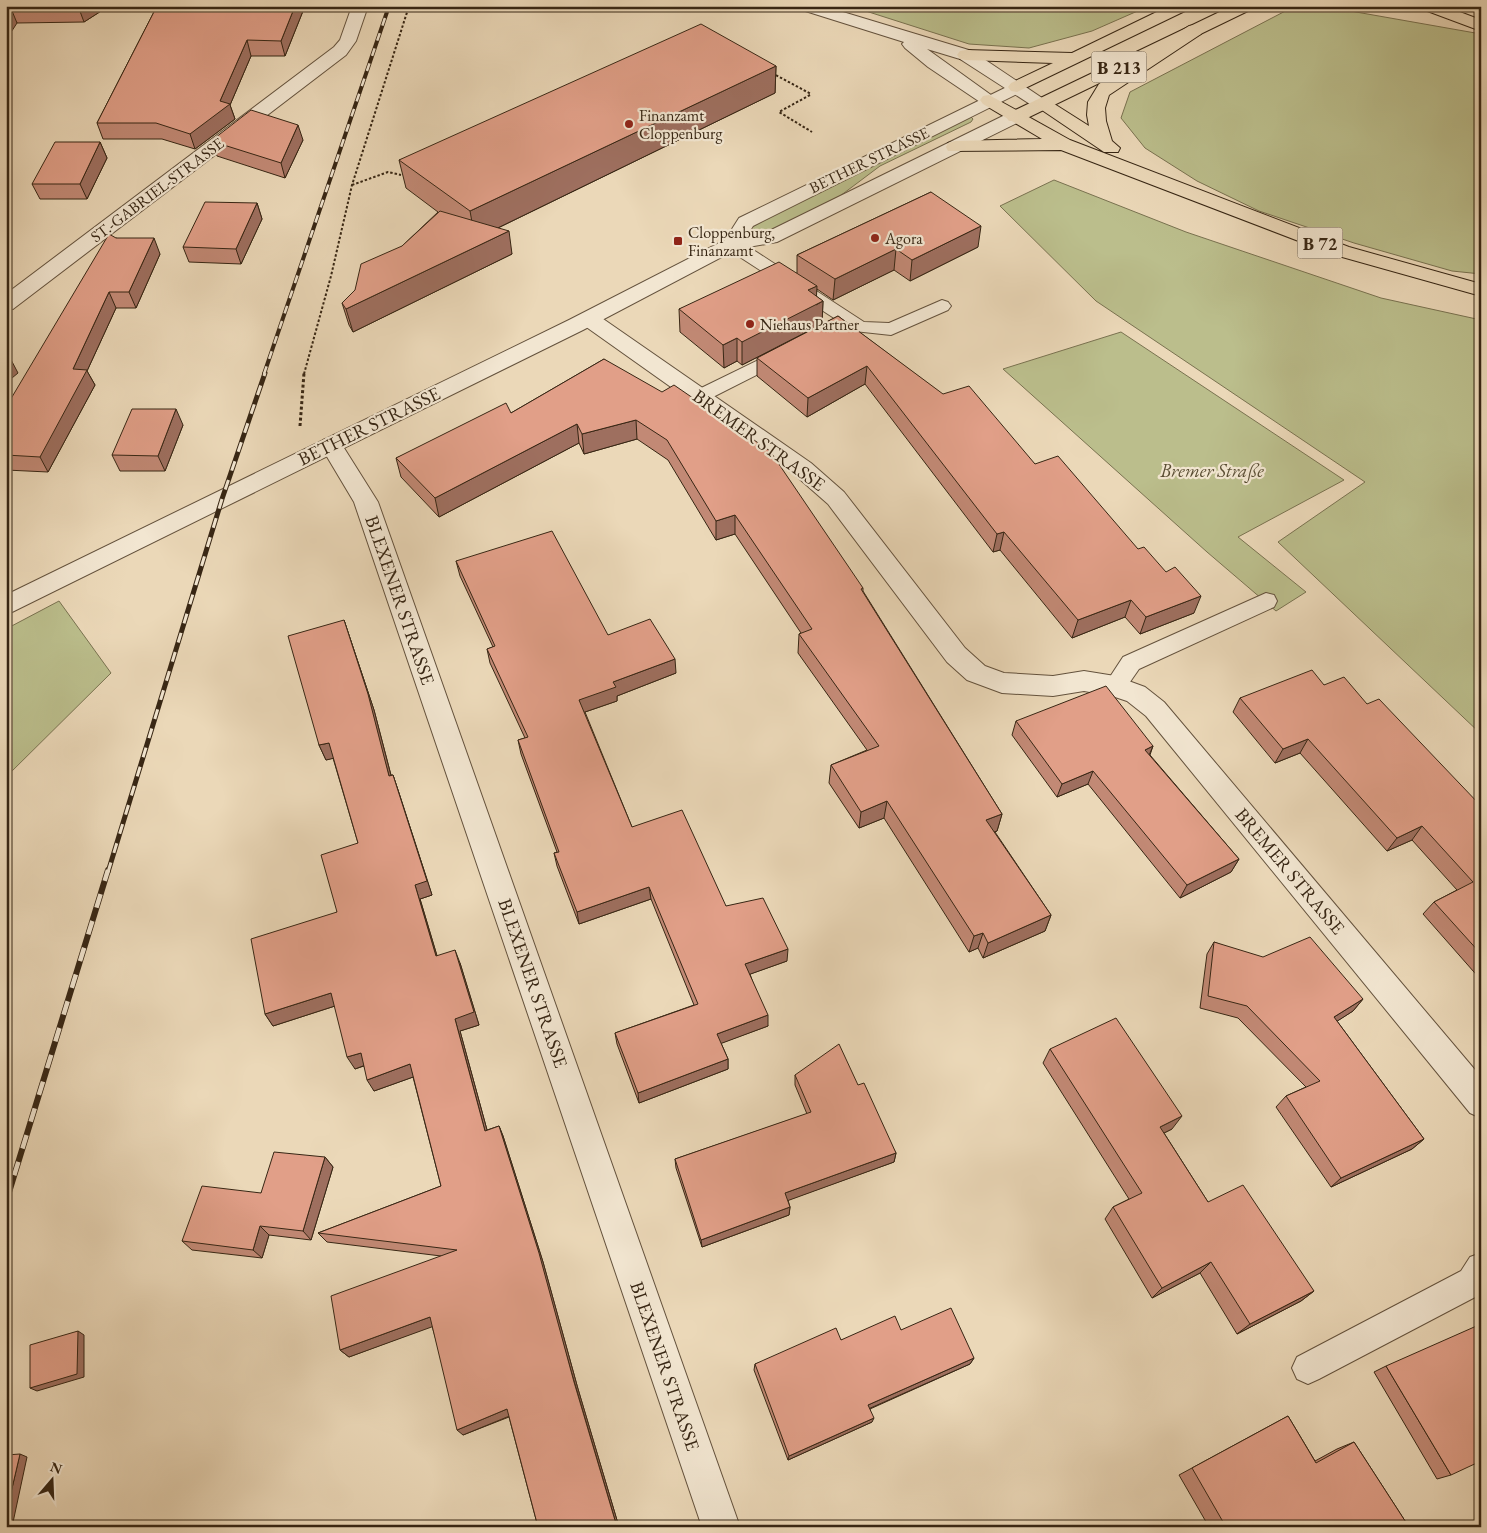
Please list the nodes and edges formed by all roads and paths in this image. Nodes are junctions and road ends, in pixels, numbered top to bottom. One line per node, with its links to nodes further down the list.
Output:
1 (360, 6): 27 (street, ST.-GABRIEL-STRASSE)
2 (409, 6): 24 (path)
3 (805, 6): 10 (street)
4 (1183, 6): 12 (main road, B 213)
5 (1246, 6): 9 (main road, B 213)
6 (1429, 6): 7 (main road); 8 (main road)
7 (1481, 16)
8 (1481, 26)
9 (1195, 30): 16 (main road, B 213); 20 (main road, B 213)
10 (901, 35): 11 (street); 15 (street)
11 (966, 55): 12 (main road); 14 (street)
12 (1074, 58): 14 (main road, B 213)
13 (767, 71): 18 (path)
14 (1017, 87): 15 (street, BETHER STRASSE / B 213); 16 (street)
15 (989, 100): 17 (main road, B 72); 25 (street, BETHER STRASSE)
16 (1042, 104): 17 (main road, B 213); 20 (main road)
17 (1015, 117): 19 (main road, B 72); 21 (street, BETHER STRASSE)
18 (812, 132)
19 (1063, 144): 21 (main road, B 72); 23 (main road, B 72)
20 (1104, 144): 23 (main road)
21 (955, 147): 25 (street, BETHER STRASSE)
22 (401, 174): 24 (path)
23 (1163, 181): 26 (main road, B 72)
24 (352, 185): 34 (path)
25 (732, 244): 29 (street, BETHER STRASSE); 30 (lane)
26 (1481, 290)
27 (6, 304)
28 (942, 306): 30 (lane)
29 (589, 318): 33 (street, BREMER STRASSE); 34 (street, BETHER STRASSE)
30 (848, 319): 31 (lane)
31 (830, 328)
32 (797, 346): 33 (lane)
33 (700, 396): 37 (street, BREMER STRASSE)
34 (322, 449): 36 (street, BETHER STRASSE); 41 (street, BLEXENER STRASSE)
35 (1266, 601): 37 (lane)
36 (6, 606)
37 (1115, 686): 38 (street, BREMER STRASSE)
38 (1481, 1102)
39 (1481, 1268): 40 (lane)
40 (1308, 1368)
41 (721, 1527)

